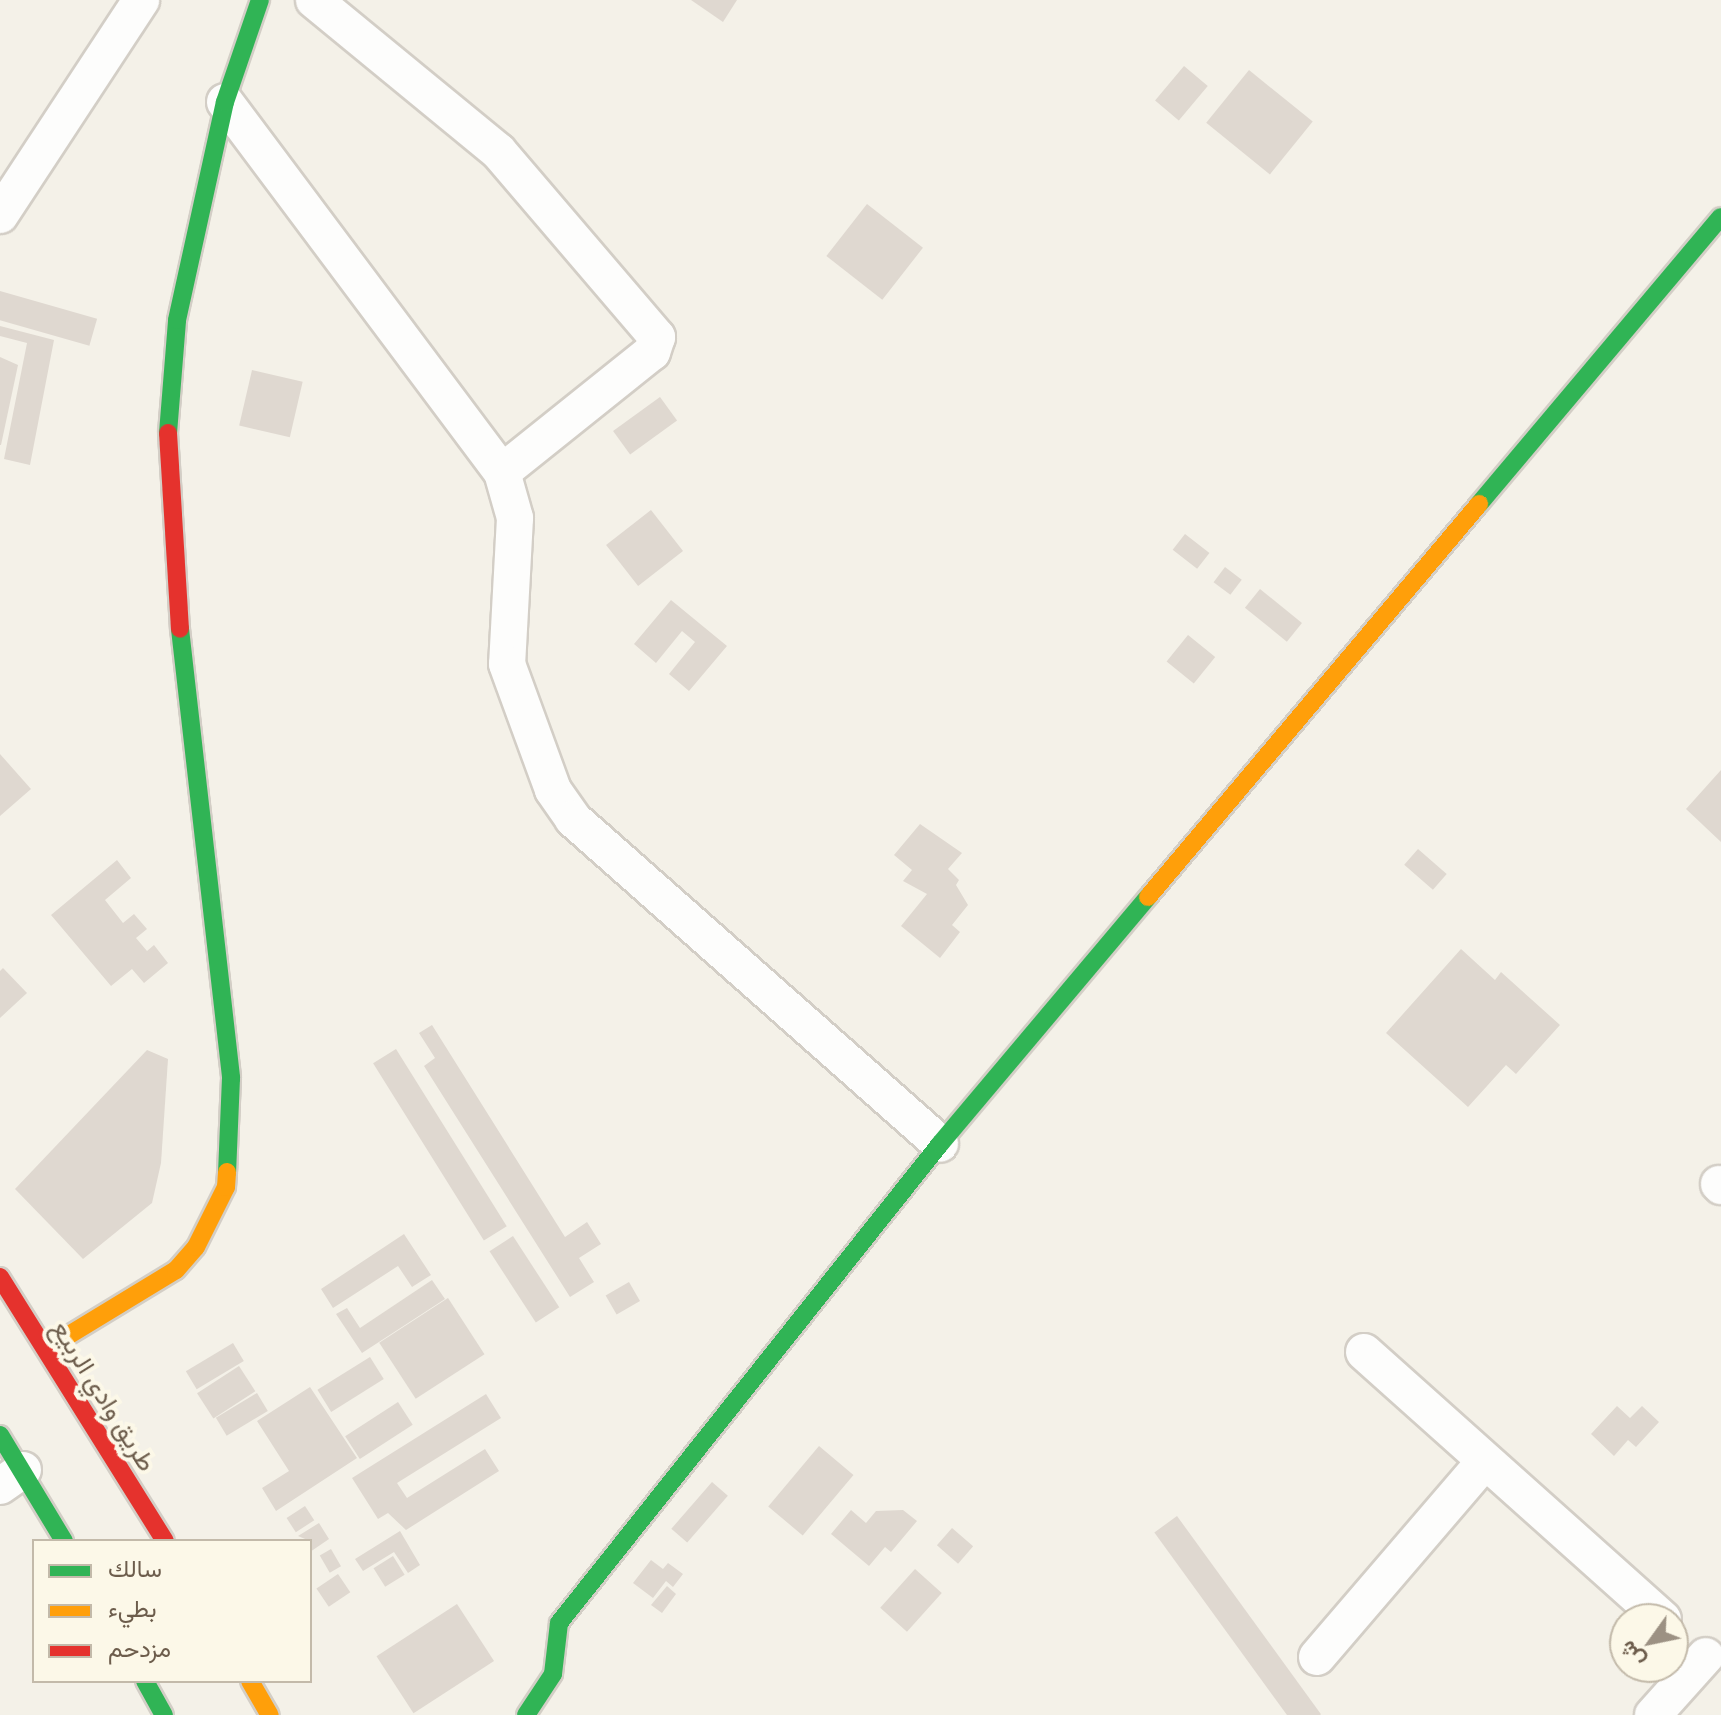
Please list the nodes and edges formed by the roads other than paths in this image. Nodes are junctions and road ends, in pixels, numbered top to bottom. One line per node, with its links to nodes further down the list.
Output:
1 (141, 0): 5 (street)
2 (260, 0): 4 (main road)
3 (314, 0): 7 (street)
4 (225, 102): 7 (street); 10 (main road)
5 (0, 215)
6 (1721, 217): 8 (main road)
7 (502, 472): 8 (street)
8 (940, 1144): 25 (main road)
9 (0, 1277): 10 (main road, طريق وادي الربيع)
10 (46, 1349): 16 (main road, طريق وادي الربيع)
11 (1364, 1352): 13 (street)
12 (0, 1435): 14 (main road)
13 (1483, 1463): 17 (street); 19 (street)
14 (12, 1478): 15 (main road)
15 (62, 1539)
16 (164, 1539)
17 (1645, 1603)
18 (1689, 1642): 20 (street)
19 (1317, 1657)
20 (1713, 1663): 26 (street)
21 (146, 1683): 23 (main road)
22 (251, 1683): 24 (main road)
23 (164, 1715)
24 (270, 1715)
25 (526, 1715)
26 (1653, 1715)

